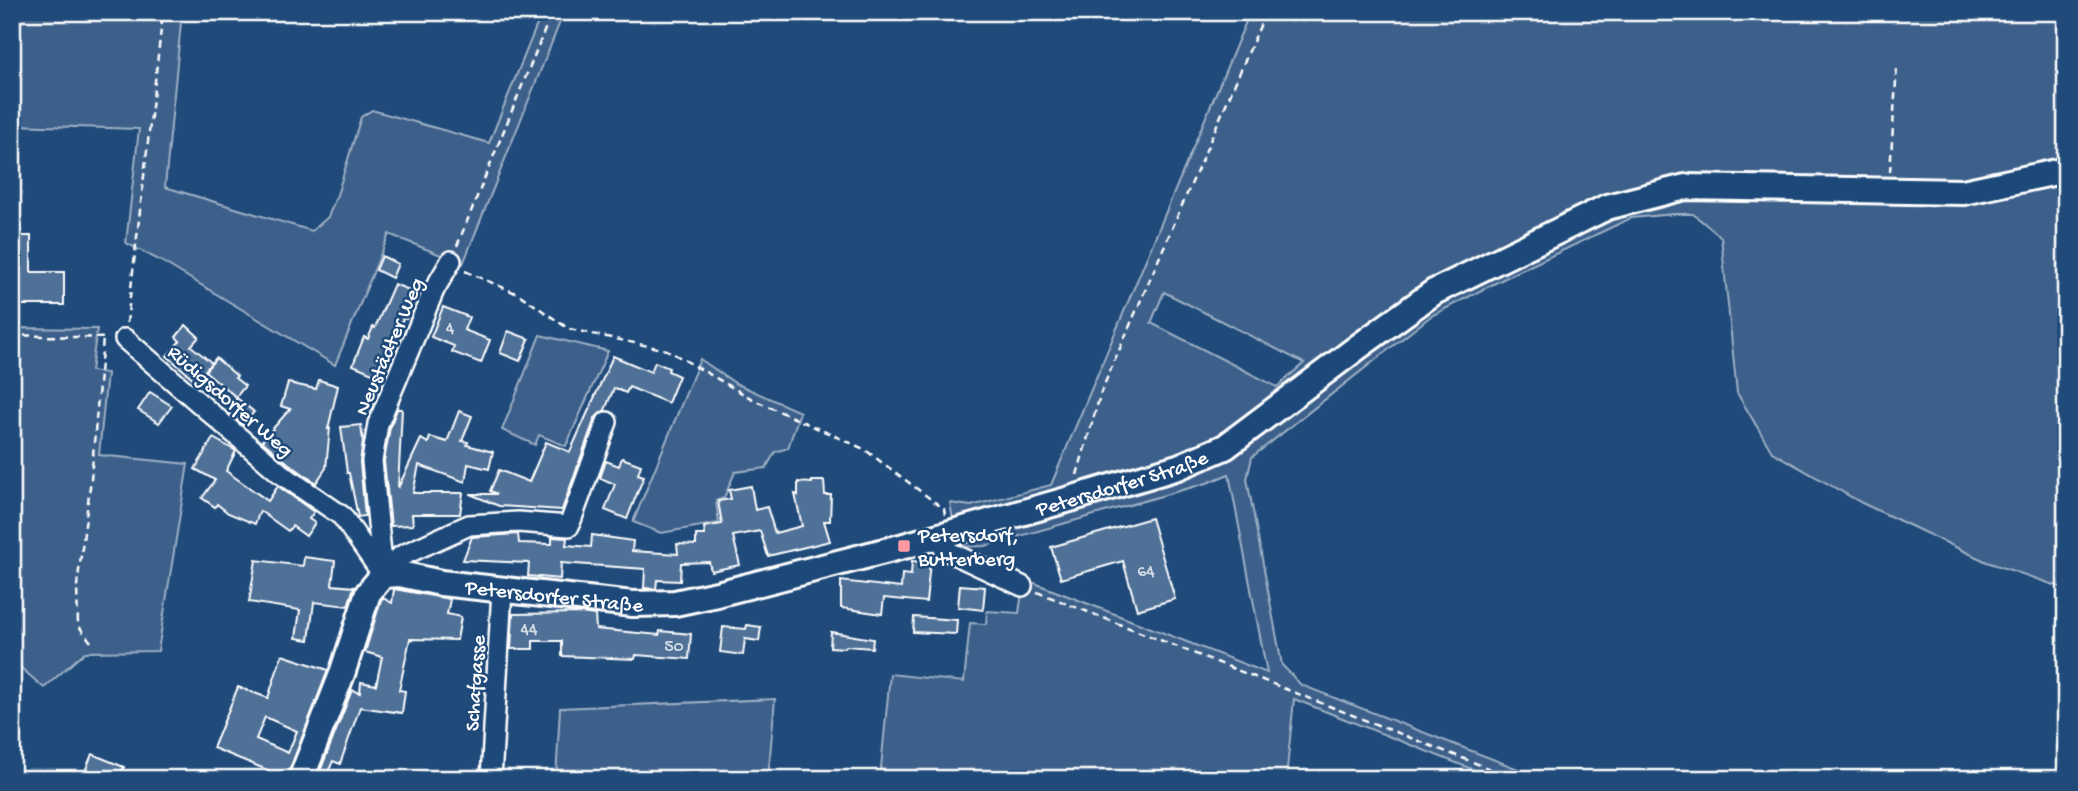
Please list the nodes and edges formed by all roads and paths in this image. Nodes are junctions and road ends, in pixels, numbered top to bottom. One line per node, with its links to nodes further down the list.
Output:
1 (163, 12): 10 (path)
2 (552, 12): 7 (path)
3 (1266, 12): 12 (path)
4 (1897, 66): 6 (path)
5 (2066, 170): 6 (main road, Petersdorfer Straße)
6 (1889, 192): 12 (main road, Petersdorfer Straße)
7 (450, 263): 13 (path); 14 (street, Neustädter Weg)
8 (12, 335): 9 (path)
9 (103, 338): 10 (path); 17 (path)
10 (125, 339): 14 (street, Rüdigsdorfer Weg)
11 (607, 422): 14 (street)
12 (1070, 499): 13 (main road, Petersdorfer Straße)
13 (943, 534): 15 (street); 16 (main road, Petersdorfer Straße)
14 (383, 575): 16 (main road, Petersdorfer Straße); 18 (main road)
15 (1022, 586): 20 (path)
16 (502, 590): 19 (street, Schafgasse)
17 (90, 642)
18 (301, 779)
19 (491, 779)
20 (1516, 779)

